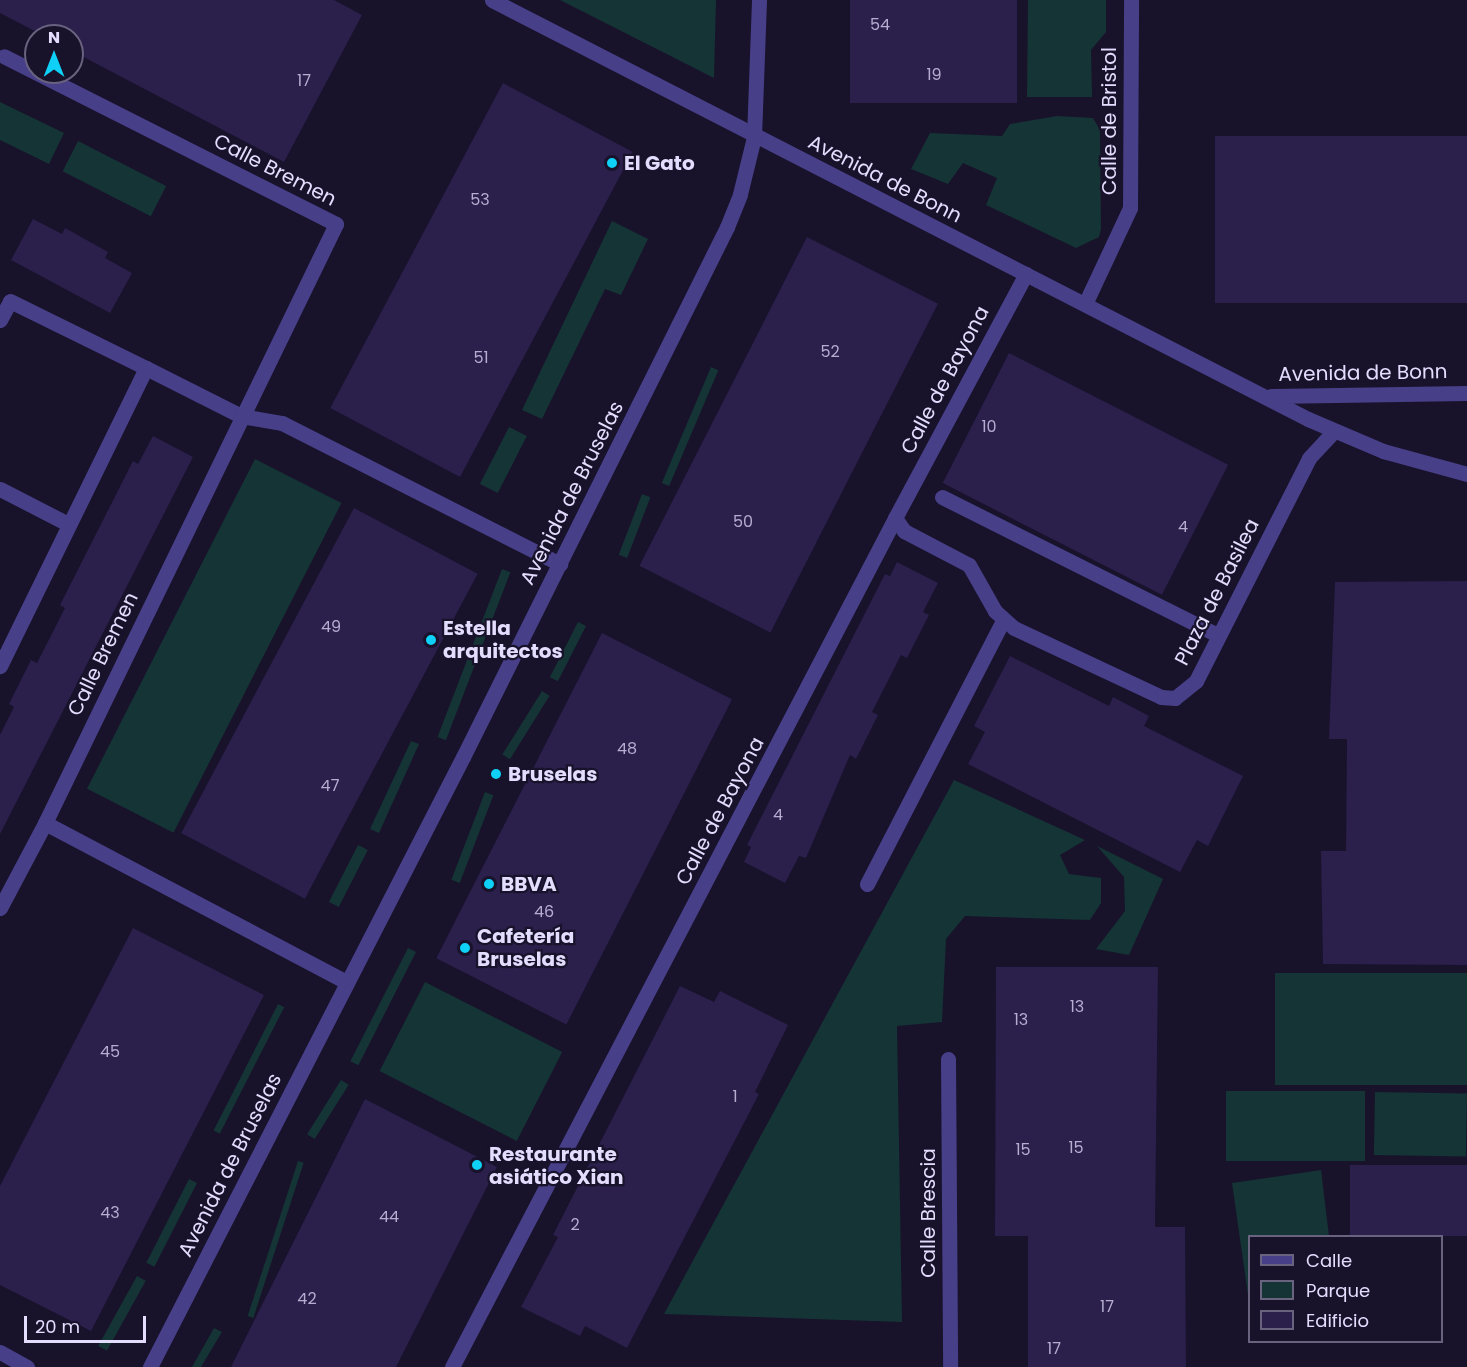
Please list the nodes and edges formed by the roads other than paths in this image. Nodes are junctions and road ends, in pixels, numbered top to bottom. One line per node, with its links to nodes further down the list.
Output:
1 (492, 0): 5 (street, Avenida de Bonn)
2 (759, 0): 5 (street, Avenida de Bruselas)
3 (1131, 0): 7 (street, Calle de Bristol)
4 (4, 56): 12 (street, Calle Bremen)
5 (754, 136): 6 (street, Avenida de Bonn); 19 (street, Avenida de Bruselas)
6 (1026, 274): 7 (street, Avenida de Bonn); 17 (street, Calle de Bayona)
7 (1085, 303): 11 (street, Avenida de Bonn)
8 (0, 320): 9 (street)
9 (146, 368): 12 (street); 18 (street)
10 (1467, 393): 11 (street, Avenida de Bonn)
11 (1259, 394): 13 (street, Avenida de Bonn)
12 (241, 416): 19 (street); 23 (street, Calle Bremen)
13 (1334, 431): 14 (street, Avenida de Bonn); 21 (street, Plaza de Basilea)
14 (1467, 474)
15 (0, 489): 18 (street)
16 (942, 497): 21 (street)
17 (894, 518): 20 (street); 31 (street, Calle de Bayona)
18 (68, 524): 22 (street)
19 (560, 564): 26 (street, Avenida de Bruselas)
20 (1003, 620): 21 (street, Plaza de Basilea); 24 (street)
21 (1217, 635)
22 (0, 666)
23 (45, 823): 25 (street, Calle Bremen); 26 (street)
24 (867, 884)
25 (0, 908)
26 (346, 982): 30 (street, Avenida de Bruselas)
27 (948, 1059): 32 (street, Calle Brescia)
28 (0, 1352): 29 (street)
29 (27, 1367)
30 (150, 1367)
31 (452, 1367)
32 (950, 1367)

